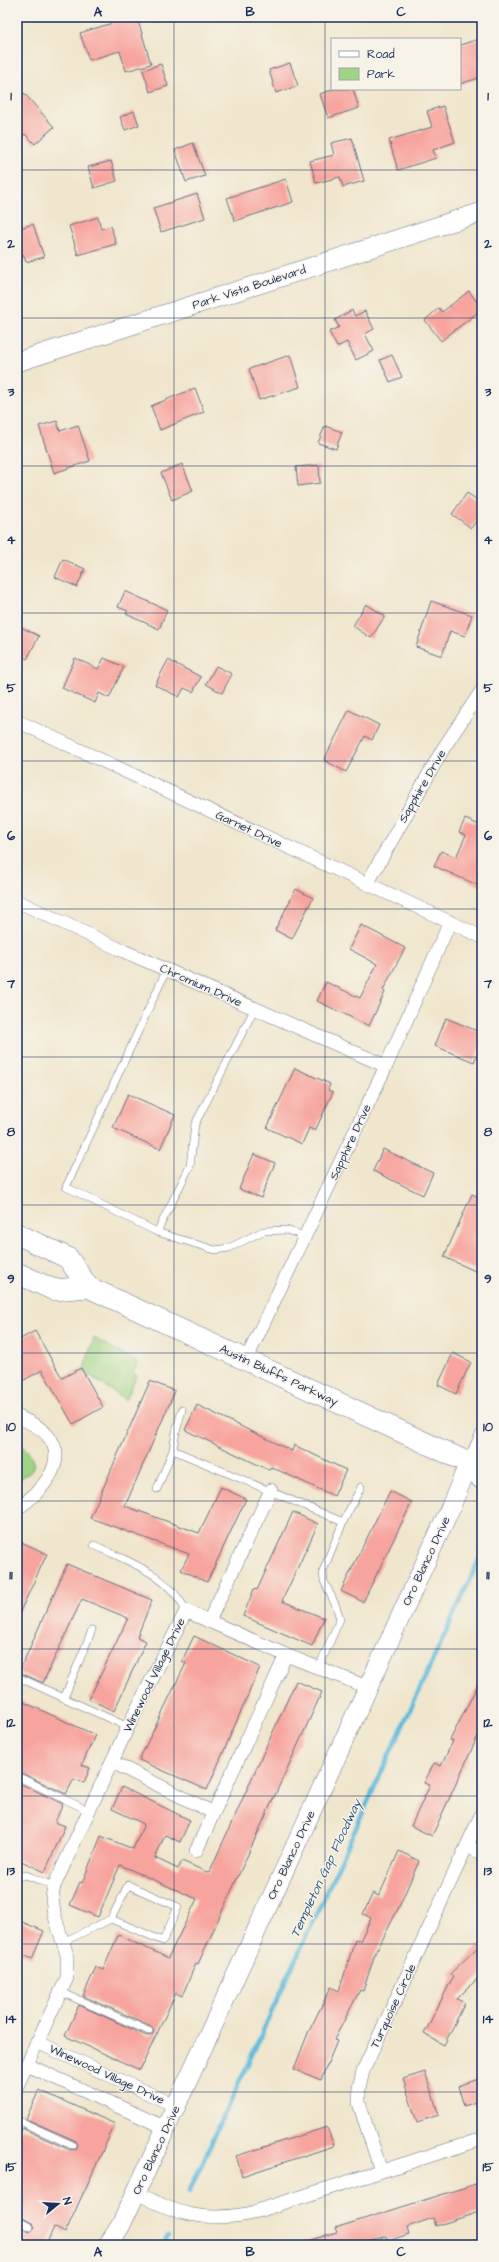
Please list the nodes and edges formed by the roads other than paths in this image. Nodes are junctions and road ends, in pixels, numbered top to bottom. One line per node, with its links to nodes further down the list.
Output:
1 (482, 212): 2 (street, Park Vista Boulevard)
2 (17, 362)
3 (482, 690): 5 (street, Sapphire Drive)
4 (17, 721): 5 (street, Garnet Drive)
5 (367, 884): 7 (street, Garnet Drive)
6 (17, 901): 9 (street, Chromium Drive)
7 (450, 922): 8 (street, Garnet Drive); 11 (street, Sapphire Drive)
8 (482, 937)
9 (167, 970): 10 (street, Chromium Drive); 12 (lane)
10 (255, 1008): 11 (street, Chromium Drive); 12 (lane)
11 (386, 1066): 14 (street, Sapphire Drive)
12 (157, 1232): 14 (lane)
13 (17, 1234): 16 (main road)
14 (305, 1236): 17 (street, Sapphire Drive)
15 (17, 1273): 16 (main road, Austin Bluffs Parkway)
16 (88, 1287): 17 (main road, Austin Bluffs Parkway)
17 (246, 1360): 22 (main road, Austin Bluffs Parkway)
18 (182, 1410): 21 (lane)
19 (17, 1416): 27 (street)
20 (482, 1435): 22 (street)
21 (173, 1450): 25 (lane); 26 (lane)
22 (475, 1463): 23 (main road, Austin Bluffs Parkway); 36 (street, Oro Blanco Drive)
23 (482, 1479)
24 (360, 1487): 28 (lane)
25 (157, 1489)
26 (271, 1490): 28 (lane); 31 (street)
27 (17, 1509)
28 (343, 1522): 34 (lane)
29 (94, 1545): 30 (lane)
30 (186, 1610): 31 (street, Winewood Village Drive); 38 (street, Winewood Village Drive)
31 (209, 1621): 33 (street, Winewood Village Drive)
32 (92, 1630): 37 (lane)
33 (286, 1654): 34 (street, Winewood Village Drive); 42 (street)
34 (318, 1667): 36 (street, Winewood Village Drive)
35 (20, 1678): 37 (lane)
36 (367, 1687): 56 (street, Oro Blanco Drive)
37 (64, 1698): 38 (lane)
38 (128, 1727): 39 (street, Winewood Village Drive)
39 (112, 1762): 41 (street, Winewood Village Drive); 42 (street)
40 (17, 1776): 41 (lane)
41 (89, 1811): 48 (street, Winewood Village Drive)
42 (212, 1812): 45 (street)
43 (482, 1814): 44 (street, Turquoise Circle)
44 (467, 1846): 46 (street); 61 (street, Turquoise Circle)
45 (196, 1851)
46 (482, 1853)
47 (17, 1877): 48 (lane)
48 (54, 1886): 50 (street, Winewood Village Drive)
49 (112, 1919): 49 (lane); 50 (lane)
50 (63, 1942): 51 (street, Winewood Village Drive)
51 (60, 1992): 52 (lane); 53 (street, Winewood Village Drive)
52 (149, 2031)
53 (37, 2042): 54 (street, Winewood Village Drive); 56 (street, Winewood Village Drive)
54 (27, 2065): 55 (street, Winewood Village Drive); 58 (street, Winewood Village Drive)
55 (17, 2086)
56 (176, 2106): 58 (street, Oro Blanco Drive)
57 (17, 2120): 60 (lane)
58 (166, 2128): 62 (street, Oro Blanco Drive)
59 (482, 2139): 61 (street)
60 (72, 2146)
61 (381, 2171): 62 (street)
62 (136, 2192): 65 (street, Oro Blanco Drive)
63 (17, 2220): 64 (lane)
64 (30, 2227)
65 (108, 2245)

